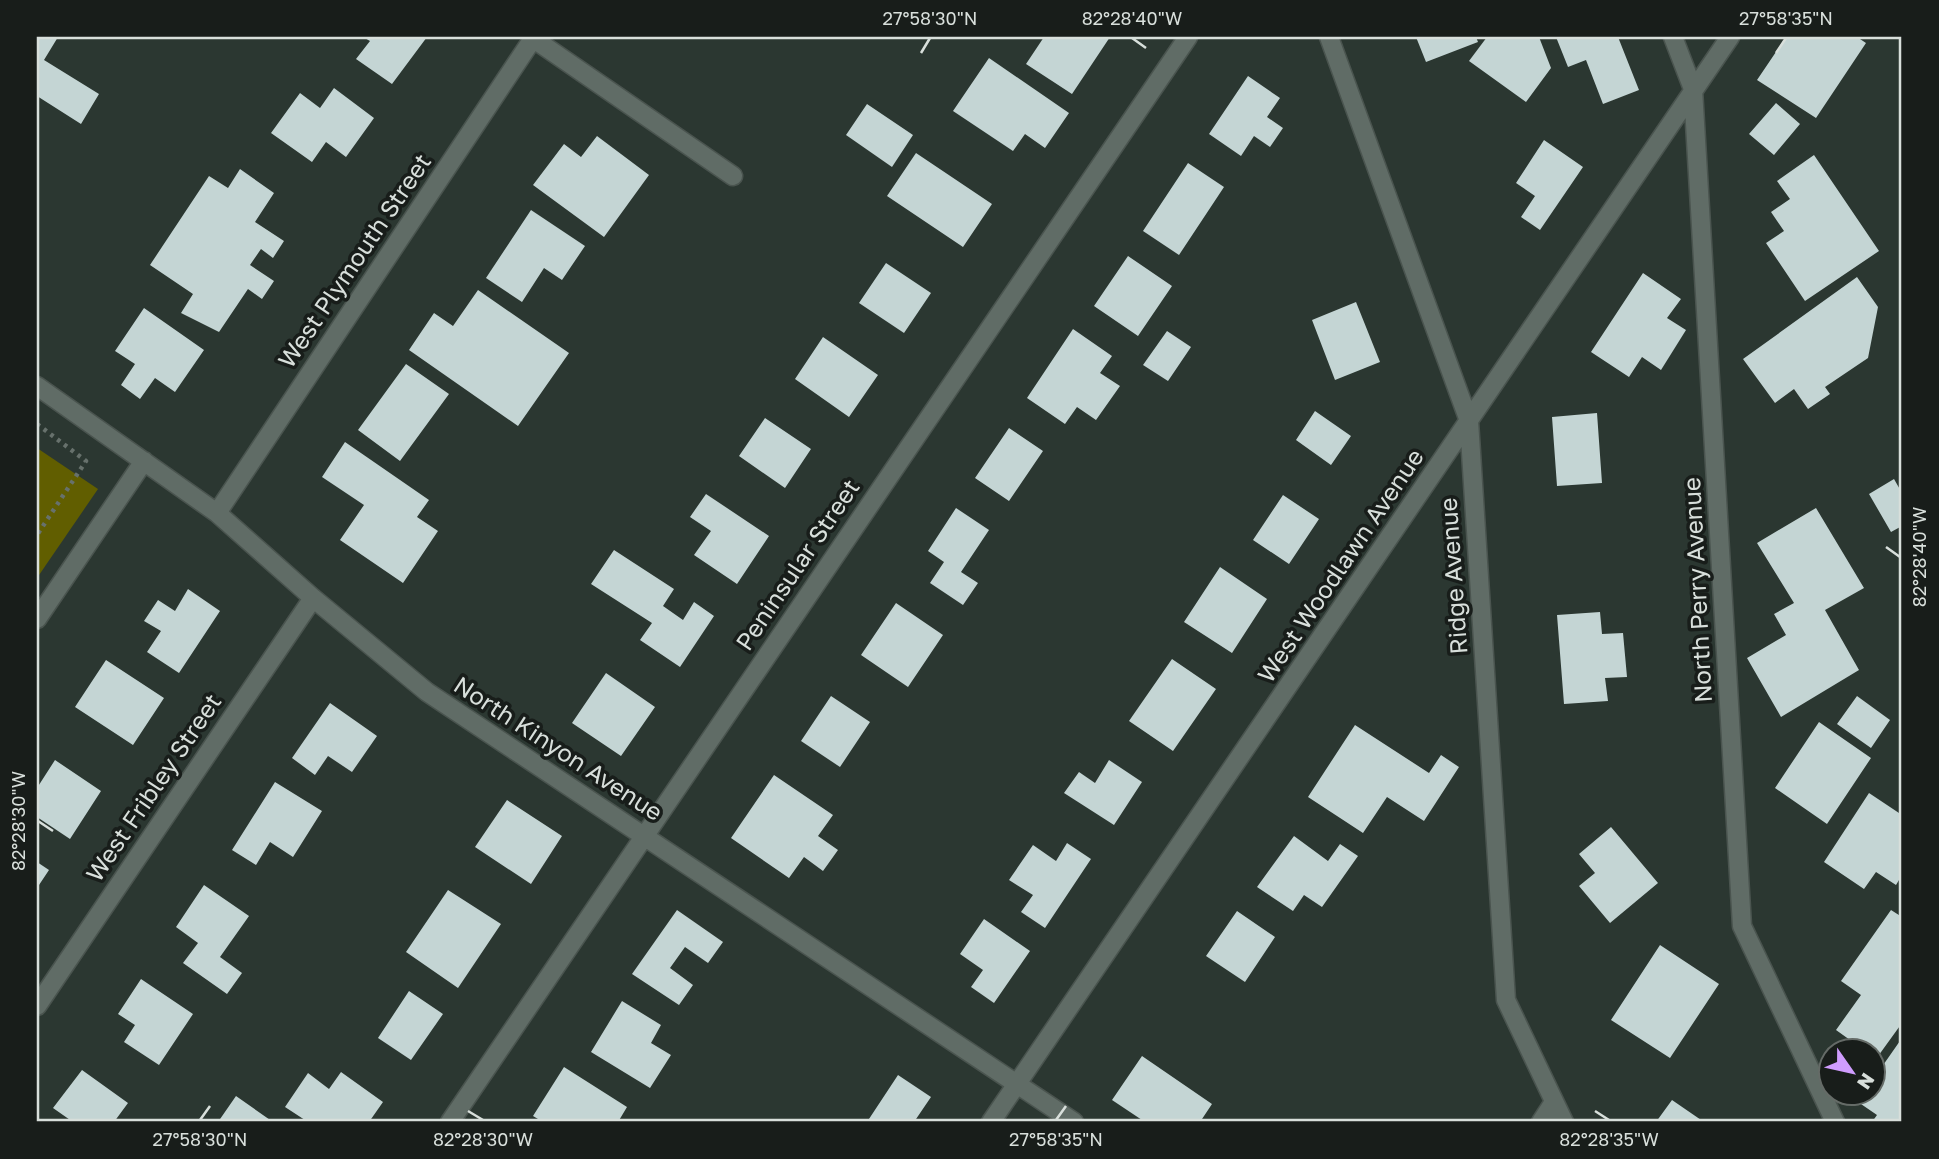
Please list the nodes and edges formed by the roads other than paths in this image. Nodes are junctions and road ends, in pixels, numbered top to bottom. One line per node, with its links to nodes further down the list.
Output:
1 (533, 37): 7 (street); 11 (street, West Plymouth Street)
2 (1188, 37): 14 (street, Peninsular Street)
3 (1329, 37): 9 (street, Ridge Avenue)
4 (1673, 37): 6 (street, North Perry Avenue)
5 (1730, 37): 6 (street, West Woodlawn Avenue)
6 (1693, 89): 9 (street, West Woodlawn Avenue); 23 (street, North Perry Avenue)
7 (733, 176)
8 (37, 386): 10 (street, North Kinyon Avenue)
9 (1469, 421): 16 (street, West Woodlawn Avenue); 17 (street, Ridge Avenue)
10 (144, 461): 11 (street, North Kinyon Avenue); 13 (street)
11 (217, 513): 12 (street, North Kinyon Avenue)
12 (313, 598): 14 (street, North Kinyon Avenue); 15 (street, West Fribley Street)
13 (37, 620)
14 (645, 835): 16 (street, North Kinyon Avenue); 18 (street, Peninsular Street)
15 (37, 1006)
16 (1017, 1083): 19 (street, West Woodlawn Avenue); 20 (street, North Kinyon Avenue)
17 (1554, 1102): 21 (street); 22 (street, Ridge Avenue)
18 (450, 1122)
19 (991, 1122)
20 (1074, 1122)
21 (1541, 1122)
22 (1564, 1122)
23 (1835, 1122)

